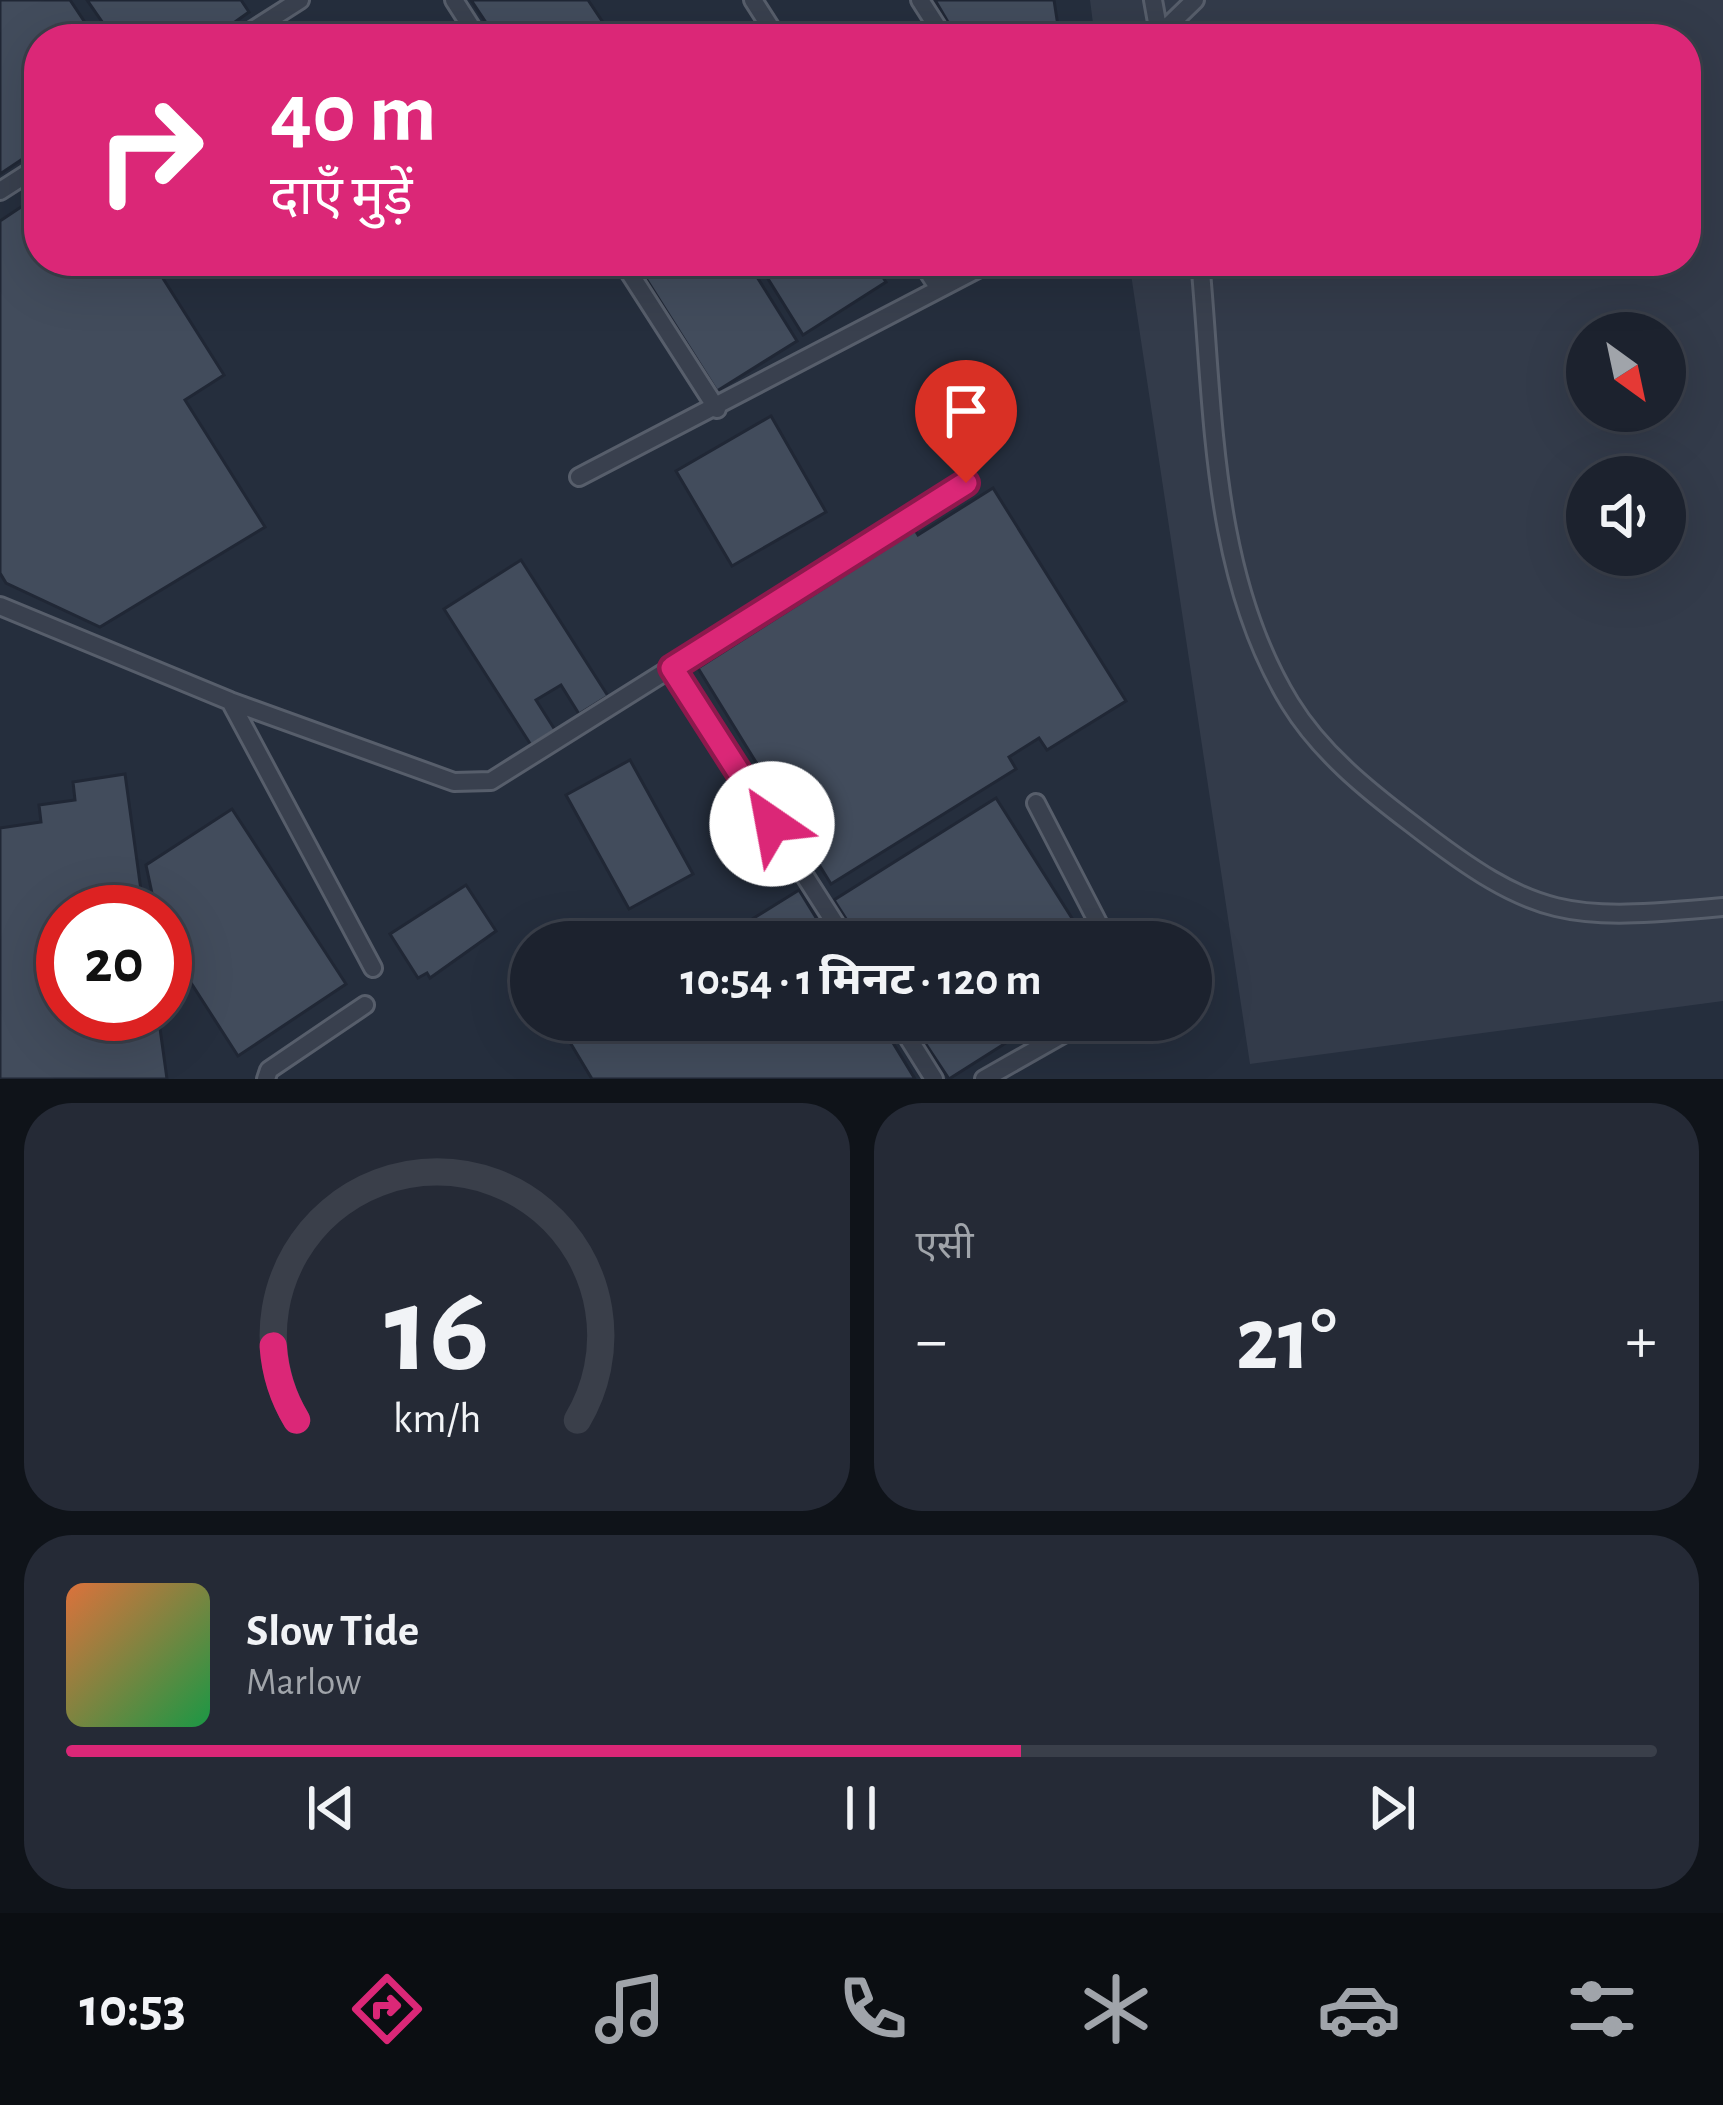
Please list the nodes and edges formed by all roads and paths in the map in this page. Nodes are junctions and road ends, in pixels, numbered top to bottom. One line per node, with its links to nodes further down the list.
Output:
1 (300, 0): 3 (lane)
2 (1195, 0): 4 (lane)
3 (262, 24)
4 (1172, 24)
5 (632, 276): 10 (lane)
6 (931, 276): 9 (lane)
7 (961, 276): 9 (lane)
8 (1201, 276): 17 (lane)
9 (938, 287): 10 (lane)
10 (717, 409): 11 (lane)
11 (579, 477)
12 (966, 483): 14 (lane)
13 (0, 606): 15 (lane)
14 (672, 668): 15 (lane); 18 (lane)
15 (230, 700): 20 (lane)
16 (1036, 803): 19 (lane)
17 (1723, 907)
18 (834, 921)
19 (1097, 921)
20 (373, 968)
21 (365, 1004): 24 (lane)
22 (910, 1041): 25 (lane)
23 (1051, 1041): 26 (lane)
24 (266, 1079)
25 (934, 1079)
26 (984, 1079)

